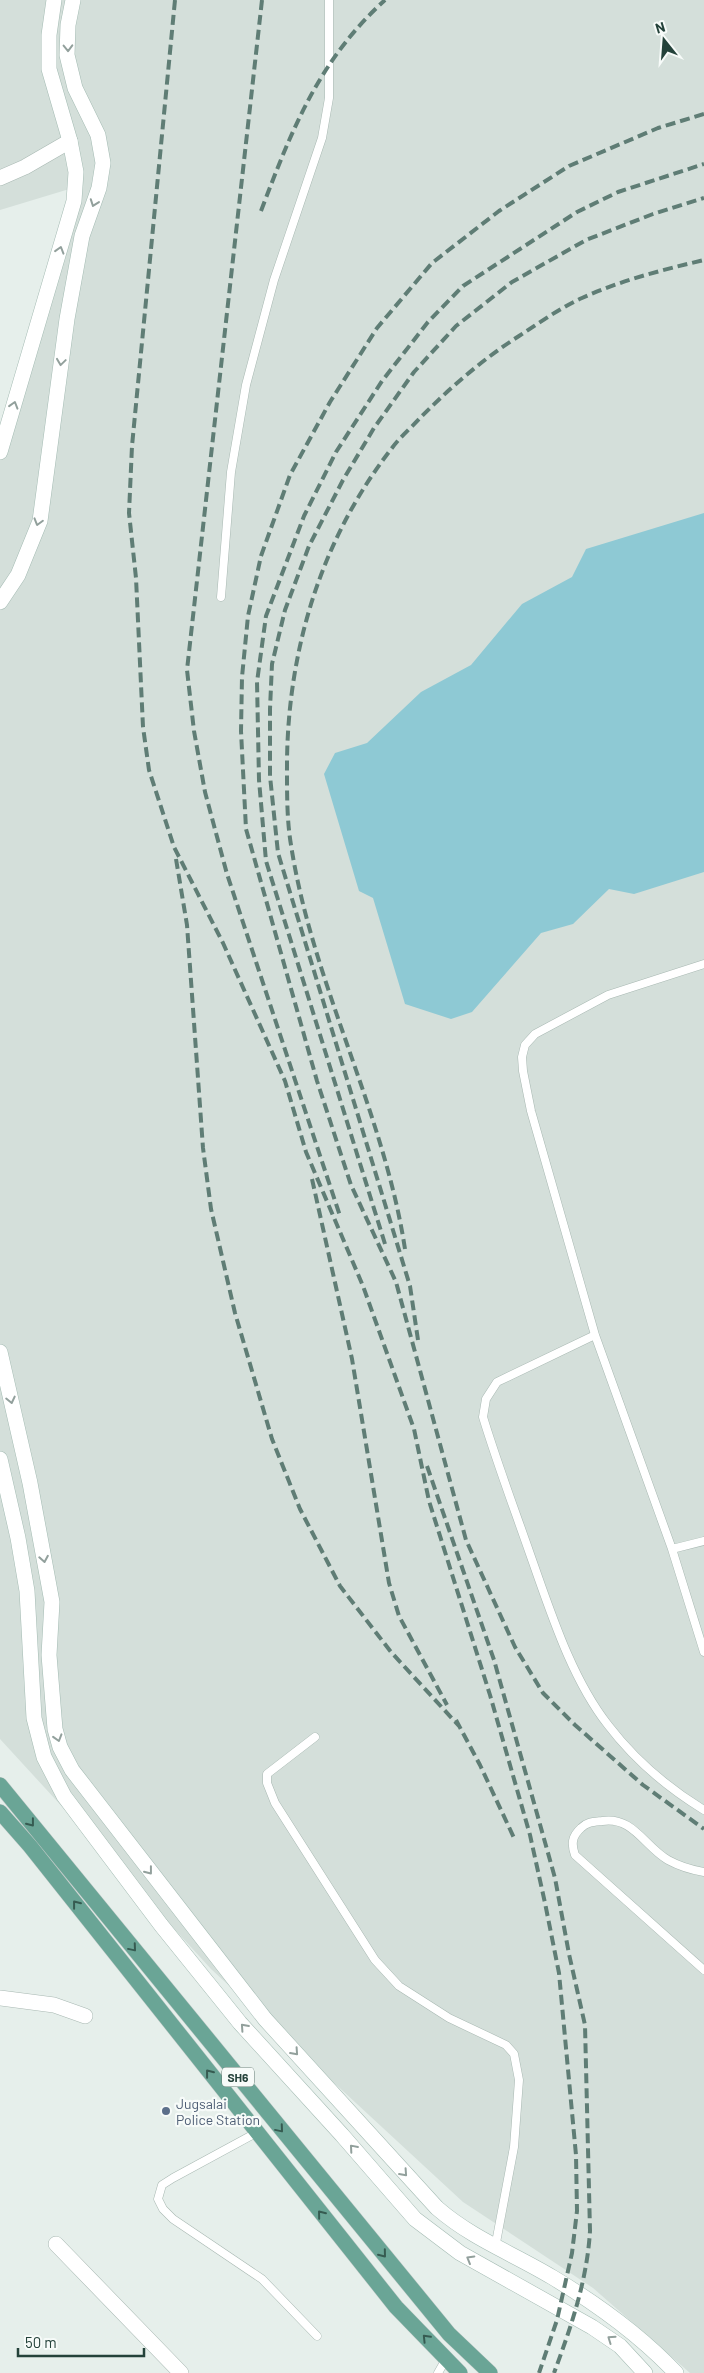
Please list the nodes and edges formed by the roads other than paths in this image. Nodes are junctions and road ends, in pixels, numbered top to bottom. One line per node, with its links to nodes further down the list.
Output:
1 (54, 0): 4 (street)
2 (73, 0): 8 (street, one-way to 8)
3 (329, 0): 7 (lane)
4 (70, 141): 5 (street); 6 (street, one-way to 4)
5 (0, 178)
6 (0, 452)
7 (221, 597)
8 (0, 602)
9 (704, 964): 10 (lane)
10 (595, 1335): 14 (lane); 20 (lane)
11 (0, 1352): 16 (street, one-way to 16)
12 (0, 1459): 17 (street)
13 (704, 1541): 14 (lane)
14 (672, 1549): 15 (lane)
15 (704, 1652)
16 (52, 1709): 17 (street); 28 (street, one-way to 28)
17 (34, 1718): 35 (street, one-way to 17)
18 (315, 1737): 28 (lane)
19 (0, 1785): 34 (main road, SH6, one-way to 34)
20 (704, 1810)
21 (0, 1812): 26 (main road, SH6, one-way to 21)
22 (704, 1872): 23 (lane)
23 (704, 1970)
24 (0, 1998): 25 (street)
25 (85, 2016)
26 (256, 2133): 29 (lane); 30 (main road, SH6, one-way to 26)
27 (56, 2244): 31 (street)
28 (495, 2248): 36 (street)
29 (318, 2336)
30 (446, 2359): 32 (lane); 33 (main road, SH6)
31 (181, 2373)
32 (438, 2373)
33 (460, 2373)
34 (490, 2373)
35 (646, 2373)
36 (676, 2373)

